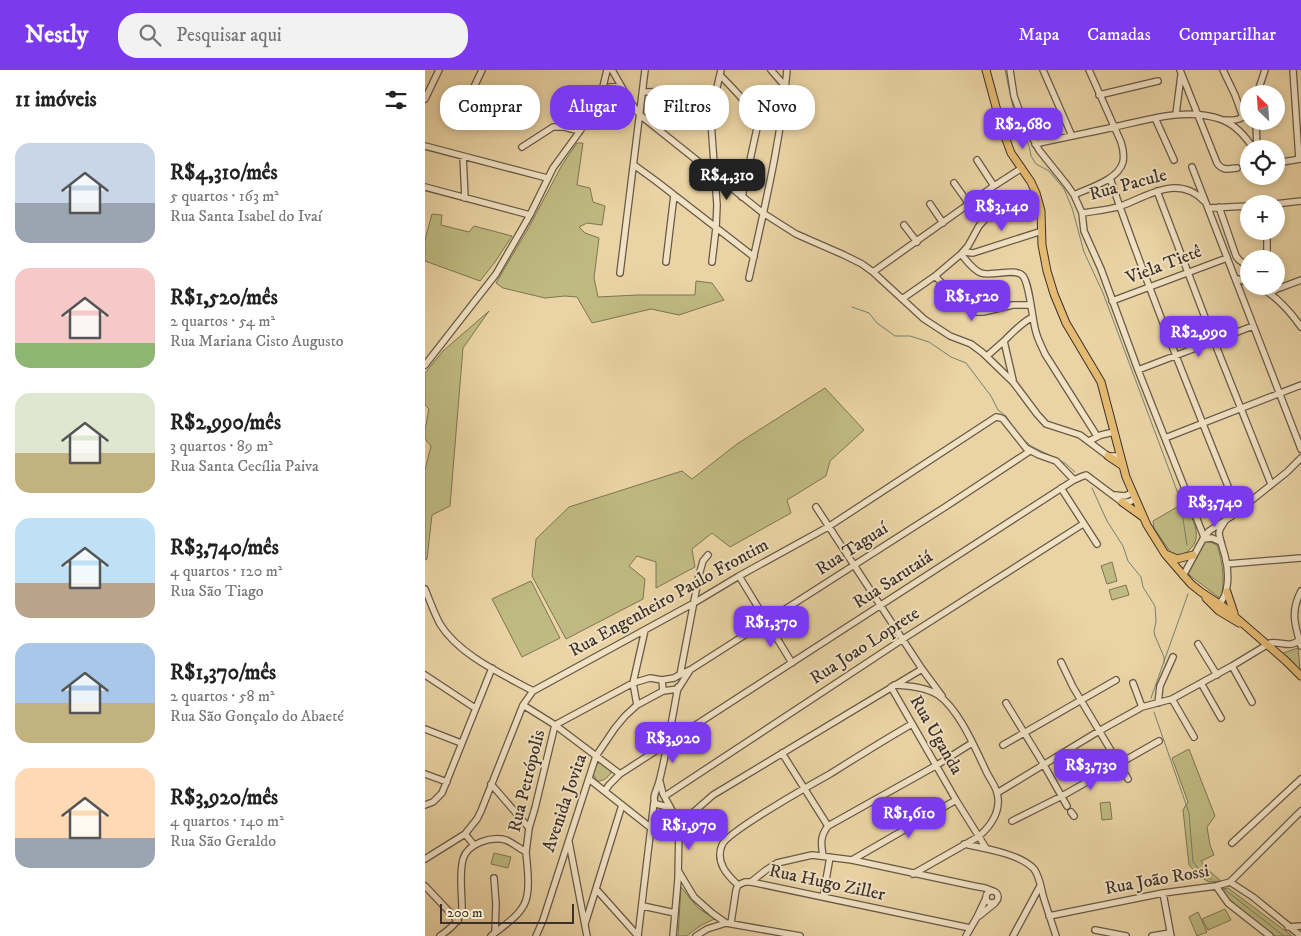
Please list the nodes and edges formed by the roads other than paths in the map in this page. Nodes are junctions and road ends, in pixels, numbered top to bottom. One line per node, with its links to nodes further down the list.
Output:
1 (439, 70): 27 (street)
2 (482, 70): 18 (street)
3 (607, 70): 19 (street)
4 (612, 70): 20 (street)
5 (645, 70): 25 (street)
6 (771, 70): 22 (street)
7 (787, 70): 23 (street)
8 (1010, 70): 42 (street)
9 (1043, 70): 40 (street)
10 (1089, 70): 26 (street)
11 (1223, 70): 28 (street)
12 (1265, 70): 24 (street)
13 (1293, 70): 46 (street)
14 (1181, 71): 30 (street); 31 (street)
15 (720, 72): 21 (street); 63 (street)
16 (988, 73): 52 (main road)
17 (1158, 81): 26 (street)
18 (475, 85)
19 (603, 85)
20 (620, 85)
21 (717, 85)
22 (784, 85)
23 (785, 85)
24 (1260, 85)
25 (643, 92): 32 (street)
26 (1099, 95): 36 (street)
27 (425, 99)
28 (1240, 107)
29 (635, 108): 32 (street)
30 (1176, 114): 31 (street); 33 (street)
31 (1198, 114): 35 (street); 53 (street)
32 (640, 115): 50 (street); 54 (street)
33 (1155, 118): 36 (street); 48 (street)
34 (1240, 118): 35 (street)
35 (1220, 119): 41 (street)
36 (1114, 127): 40 (street); 56 (street)
37 (711, 130): 54 (street)
38 (779, 130): 74 (street)
39 (579, 131): 44 (street); 55 (street)
40 (1072, 136): 42 (street)
41 (1248, 140)
42 (1035, 144): 62 (street)
43 (425, 146): 45 (street)
44 (522, 146)
45 (463, 156): 55 (street); 64 (street)
46 (1300, 159): 49 (street)
47 (977, 160): 58 (street)
48 (1174, 160)
49 (1285, 162)
50 (634, 165): 61 (street); 90 (street)
51 (1192, 167): 71 (street)
52 (1022, 168): 58 (street); 80 (main road)
53 (1237, 168)
54 (714, 174): 63 (street); 79 (street)
55 (547, 178): 76 (street)
56 (1111, 178): 62 (street); 70 (street)
57 (954, 184): 68 (street)
58 (994, 186): 68 (street)
59 (425, 187): 64 (street)
60 (1157, 191): 70 (street, Rua Pacule); 71 (street, Rua Pacule); 89 (street)
61 (674, 195): 79 (street); 86 (street)
62 (1074, 195): 75 (street)
63 (742, 197): 74 (street)
64 (465, 198): 76 (street)
65 (1301, 201): 66 (street)
66 (1285, 203)
67 (930, 204): 77 (street)
68 (969, 204): 77 (street)
69 (1001, 206): 82 (street)
70 (1119, 206): 75 (street, Rua Pacule); 97 (street)
71 (1208, 206): 73 (street); 84 (street)
72 (1240, 206): 73 (street)
73 (1219, 207): 85 (street)
74 (763, 213): 83 (street); 88 (street)
75 (1082, 213): 100 (street)
76 (529, 215): 109 (street)
77 (943, 223): 81 (street)
78 (904, 224): 81 (street)
79 (716, 228): 83 (street); 87 (street)
80 (1042, 231): 82 (street); 116 (main road)
81 (917, 242): 88 (street)
82 (963, 253): 91 (street); 101 (street)
83 (753, 257): 92 (street)
84 (1227, 258): 89 (street, Viela Tietê); 93 (street)
85 (1240, 261)
86 (666, 262)
87 (712, 262)
88 (873, 272): 99 (street)
89 (1188, 272): 97 (street, Viela Tietê); 106 (street)
90 (620, 273)
91 (935, 276): 99 (street); 101 (street)
92 (749, 278)
93 (1235, 278): 94 (street); 103 (street)
94 (1240, 280)
95 (1301, 280): 96 (street)
96 (1285, 286)
97 (1149, 287): 100 (street, Viela Tietê); 108 (street)
98 (1272, 295): 104 (street)
99 (902, 299): 107 (street)
100 (1112, 301): 110 (street)
101 (1031, 305): 102 (street)
102 (1033, 317): 105 (street); 117 (street)
103 (1253, 326): 106 (street); 113 (street)
104 (1301, 327)
105 (1004, 341): 107 (street); 111 (street)
106 (1214, 341): 108 (street); 114 (street)
107 (987, 356): 111 (street)
108 (1176, 356): 110 (street); 115 (street)
109 (425, 365)
110 (1139, 370): 118 (street)
111 (1013, 382): 119 (street)
112 (1301, 385): 113 (street)
113 (1280, 394): 114 (street); 120 (street)
114 (1241, 409): 115 (street); 127 (street)
115 (1203, 424): 118 (street); 133 (street)
116 (1114, 432): 117 (street); 123 (main road)
117 (1097, 436): 119 (street)
118 (1165, 438): 138 (street)
119 (1089, 441): 122 (street)
120 (1301, 449)
121 (1030, 451): 126 (street); 137 (street, Rua Engenheiro Paulo Frontim); 146 (street, Rua Taguaí)
122 (1108, 456): 123 (street); 125 (main road)
123 (1120, 456): 125 (main road)
124 (1301, 458): 127 (street)
125 (1123, 466): 130 (main road)
126 (1074, 480): 128 (street, Rua Sarutaiá); 129 (street)
127 (1271, 484): 133 (street)
128 (1061, 488): 136 (street); 154 (street, Rua Sarutaiá)
129 (1115, 496): 130 (street); 131 (street)
130 (1134, 496): 131 (street); 134 (main road)
131 (1122, 502): 134 (main road)
132 (816, 507): 137 (street)
133 (1238, 511): 135 (street)
134 (1143, 518): 141 (main road)
135 (1225, 521): 138 (street); 139 (street)
136 (1083, 524): 140 (street); 159 (street, Rua Joao Loprete)
137 (828, 526): 146 (street); 147 (street, Rua Engenheiro Paulo Frontim)
138 (1203, 538): 139 (street); 143 (street)
139 (1221, 542): 145 (street)
140 (1097, 544)
141 (1165, 554): 143 (main road); 148 (main road)
142 (708, 555): 152 (street)
143 (1193, 555): 148 (street)
144 (1301, 558): 145 (street)
145 (1227, 564): 151 (street)
146 (854, 566): 154 (street); 156 (street, Rua Taguaí)
147 (739, 576): 152 (street, Rua Engenheiro Paulo Frontim); 156 (street)
148 (1183, 576): 153 (main road)
149 (425, 589): 167 (street)
150 (1301, 591): 160 (street)
151 (1227, 592): 153 (street); 155 (main road)
152 (694, 603): 158 (street, Rua Engenheiro Paulo Frontim); 170 (street)
153 (1217, 605): 155 (main road); 157 (main road)
154 (881, 606): 159 (street); 165 (street, Rua Sarutaiá)
155 (1236, 618): 157 (main road)
156 (767, 622): 165 (street); 169 (street, Rua Taguaí)
157 (1244, 625): 162 (main road)
158 (645, 630): 176 (street); 181 (street, Rua Engenheiro Paulo Frontim)
159 (903, 640): 168 (street); 223 (street, Rua Joao Loprete)
160 (1300, 643): 162 (street)
161 (1198, 644): 172 (street)
162 (1270, 647): 166 (street); 173 (main road)
163 (1173, 657): 188 (street)
164 (1061, 662): 184 (street)
165 (792, 663): 203 (street, Rua Sarutaiá)
166 (1232, 666): 172 (street); 186 (street)
167 (492, 668): 181 (street); 192 (street)
168 (922, 669): 179 (street); 185 (street)
169 (690, 670): 170 (street, Rua Taguaí); 180 (street, Rua Taguaí)
170 (681, 674): 174 (street, Rua Taguaí); 180 (street)
171 (425, 675): 192 (street)
172 (1217, 675): 177 (street)
173 (1301, 676)
174 (661, 680): 176 (street, Rua Petrópolis); 182 (street)
175 (1116, 680): 184 (street)
176 (633, 683): 190 (street); 195 (street, Rua Petrópolis)
177 (1201, 683): 183 (street); 193 (street)
178 (1133, 684): 191 (street)
179 (892, 686): 185 (street); 194 (street, Rua Uganda); 205 (street)
180 (678, 689): 182 (street, Avenida Jovita); 203 (street)
181 (533, 691): 189 (street, Rua Engenheiro Paulo Frontim)
182 (663, 691): 190 (street, Avenida Jovita)
183 (1172, 699): 188 (street); 199 (street)
184 (1081, 700): 197 (street); 198 (street)
185 (946, 701): 202 (street)
186 (1252, 702)
187 (1006, 703): 198 (street)
188 (1158, 703): 191 (street)
189 (523, 705): 195 (street); 219 (street, Rua Engenheiro Paulo Frontim)
190 (637, 705): 206 (street, Avenida Jovita)
191 (1143, 707): 197 (street)
192 (475, 708): 201 (street)
193 (1221, 718)
194 (912, 724): 210 (street, Rua Uganda); 220 (street)
195 (555, 725): 206 (street); 237 (street, Rua Petrópolis)
196 (425, 729): 201 (street)
197 (1099, 731): 209 (street); 211 (street)
198 (1025, 732): 204 (street); 211 (street)
199 (1193, 737)
200 (1159, 741): 209 (street)
201 (461, 743): 218 (street)
202 (972, 743): 210 (street); 222 (street)
203 (668, 744): 207 (street, Rua Sarutaiá); 208 (street)
204 (1003, 745)
205 (782, 753): 220 (street); 233 (street)
206 (596, 756): 213 (street); 214 (street, Avenida Jovita)
207 (649, 756): 208 (street); 213 (street, Rua Sarutaiá)
208 (663, 764): 217 (street)
209 (1118, 764): 215 (street); 224 (street)
210 (937, 765): 226 (street, Rua Uganda); 236 (street)
211 (1044, 765): 222 (street); 224 (street)
212 (425, 774): 218 (street)
213 (620, 774): 221 (street, Rua Sarutaiá)
214 (589, 779): 221 (street); 242 (street, Avenida Jovita)
215 (1128, 779)
216 (1301, 779): 243 (street)
217 (659, 780): 223 (street); 225 (street)
218 (447, 782): 227 (street)
219 (491, 784): 237 (street); 240 (street, Rua Engenheiro Paulo Frontim)
220 (805, 789): 236 (street); 259 (street)
221 (605, 791): 228 (street)
222 (997, 793): 241 (street)
223 (665, 796): 225 (street); 229 (street); 232 (street)
224 (1062, 796): 231 (street); 235 (street)
225 (654, 798): 229 (street); 234 (street)
226 (955, 800): 241 (street, Rua Uganda); 251 (street)
227 (425, 805)
228 (621, 805): 238 (street); 263 (street)
229 (661, 805): 232 (street); 234 (street)
230 (1301, 811): 257 (street, Rua João Rossi)
231 (1071, 812)
232 (674, 814): 233 (street); 239 (street)
233 (689, 816): 239 (street)
234 (652, 818): 238 (street)
235 (1012, 822)
236 (828, 826): 248 (street)
237 (529, 828): 247 (street, Rua Petrópolis)
238 (651, 828): 268 (street)
239 (679, 829): 252 (street)
240 (465, 834): 245 (street); 250 (street, Rua Engenheiro Paulo Frontim)
241 (978, 837): 244 (street); 246 (street, Rua Uganda)
242 (569, 840): 274 (street); 284 (street, Avenida Jovita)
243 (1232, 843)
244 (964, 844): 246 (street); 253 (street)
245 (474, 845): 247 (street); 272 (street)
246 (985, 848): 260 (street)
247 (526, 852): 281 (street, Rua Petrópolis)
248 (823, 856): 249 (street); 256 (street)
249 (830, 857): 251 (street); 266 (street)
250 (425, 859)
251 (852, 860): 253 (street)
252 (678, 871): 255 (street); 258 (street)
253 (913, 874): 265 (street)
254 (494, 878): 281 (street)
255 (678, 880): 258 (street); 269 (street)
256 (751, 882): 259 (street, Rua Hugo Ziller); 266 (street, Rua Hugo Ziller)
257 (1230, 882): 261 (street, Rua João Rossi); 275 (street)
258 (686, 885): 273 (street)
259 (738, 885): 273 (street)
260 (1041, 886): 270 (street); 292 (street)
261 (1216, 886): 264 (street, Rua João Rossi); 296 (street)
262 (426, 888): 272 (street)
263 (596, 889): 274 (street); 286 (street)
264 (1163, 893): 270 (street, Rua João Rossi); 282 (street)
265 (989, 894): 267 (street); 267 (street); 271 (street)
266 (823, 897): 277 (street, Rua Hugo Ziller)
267 (995, 903): 271 (street)
268 (643, 906): 269 (street); 286 (street)
269 (675, 913): 287 (street)
270 (1049, 916): 293 (street)
271 (977, 918): 277 (street)
272 (458, 921): 283 (street)
273 (728, 923): 279 (street); 288 (street)
274 (585, 924): 285 (street)
275 (1288, 926): 276 (street); 297 (street)
276 (1301, 926)
277 (971, 928): 291 (street)
278 (1095, 930): 294 (street)
279 (766, 933): 280 (street)
280 (779, 933): 289 (street); 290 (street)
281 (493, 934)
282 (1171, 934): 295 (street)
283 (440, 936)
284 (536, 936)
285 (587, 936)
286 (638, 936)
287 (673, 936)
288 (696, 936)
289 (772, 936)
290 (800, 936)
291 (966, 936)
292 (1013, 936)
293 (1056, 936)
294 (1126, 936)
295 (1152, 936)
296 (1270, 936)
297 (1301, 936)

